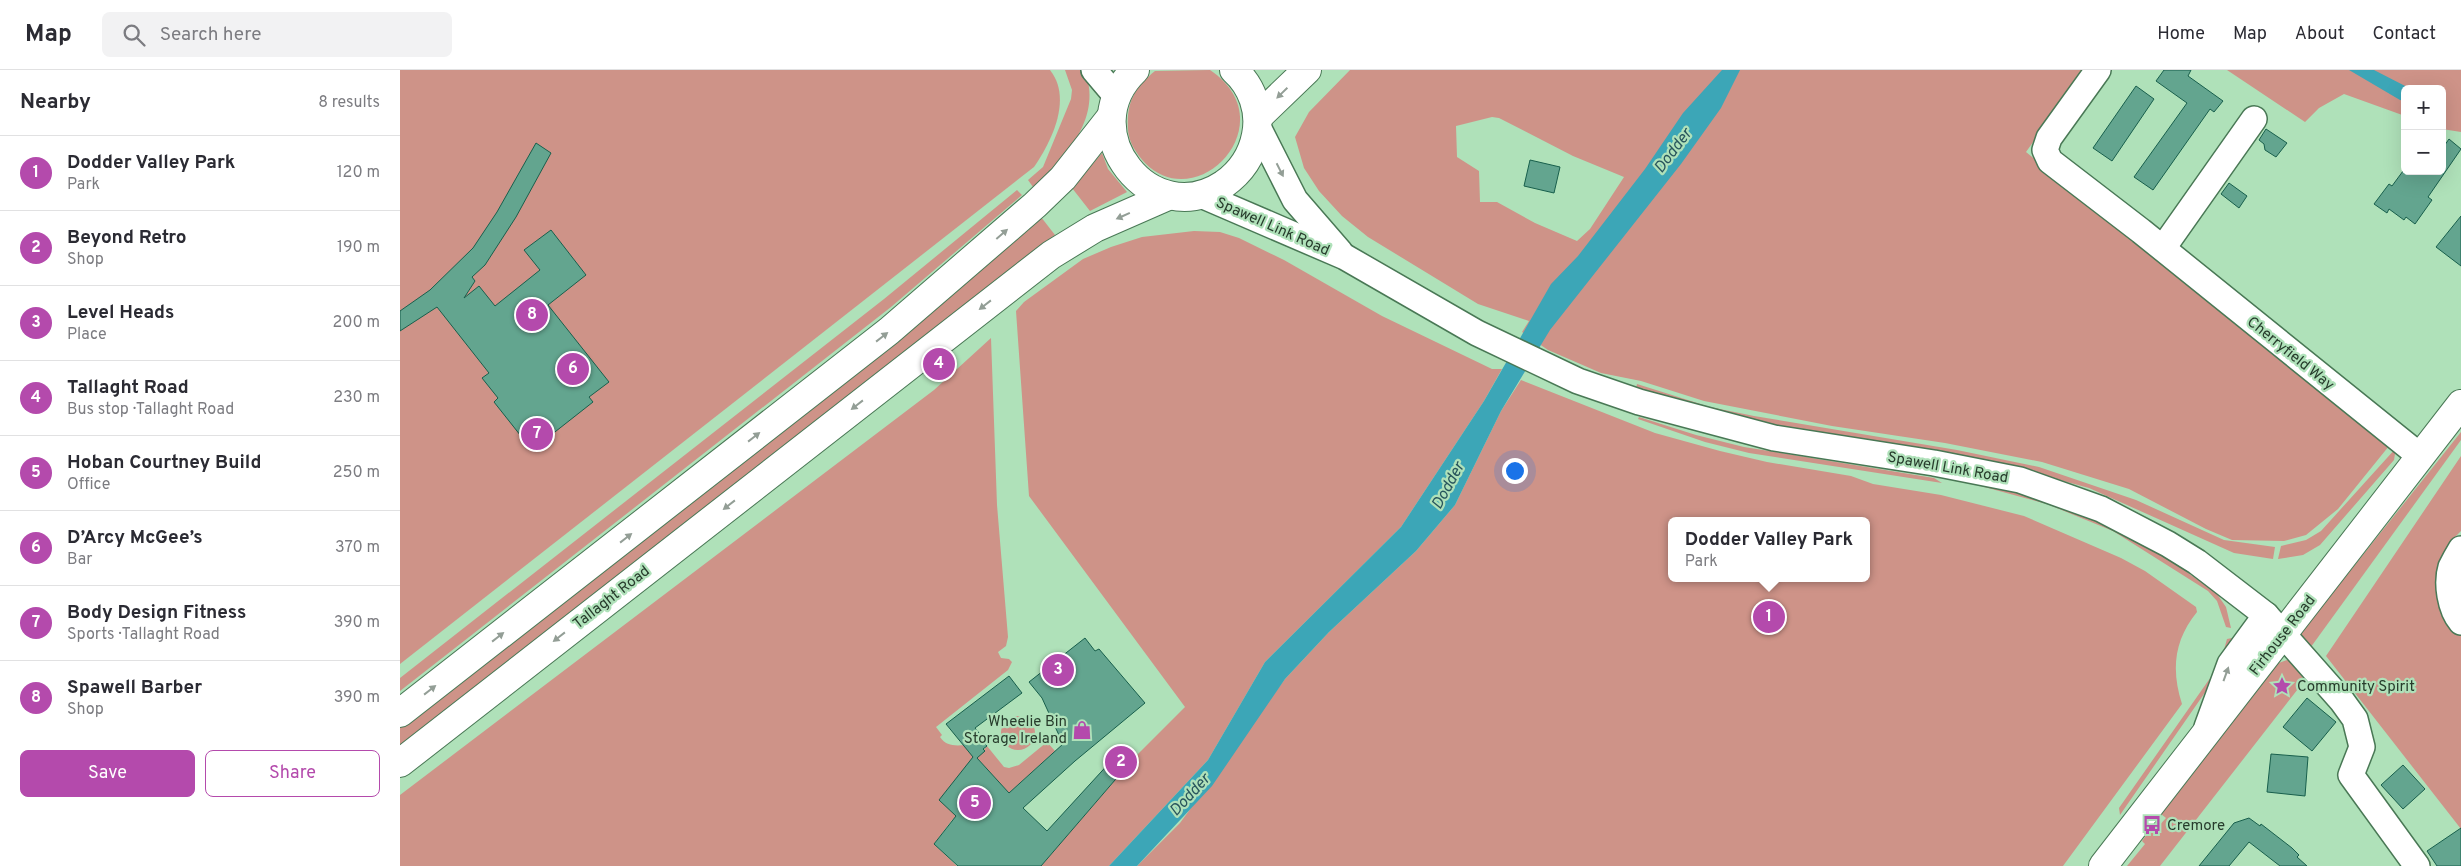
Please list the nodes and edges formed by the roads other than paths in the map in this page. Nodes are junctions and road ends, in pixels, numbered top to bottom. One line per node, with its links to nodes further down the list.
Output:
1 (1094, 70): 6 (street)
2 (1135, 70): 6 (main road)
3 (1234, 70): 8 (main road)
4 (1307, 70): 8 (main road, one-way to 8)
5 (2098, 70): 11 (street, Cherryfield Way)
6 (1114, 106): 10 (main road); 18 (main road, one-way to 6)
7 (2254, 119): 11 (street)
8 (1258, 122): 9 (main road); 12 (street, Spawell Link Road, one-way to 12)
9 (1201, 194): 10 (main road); 12 (street, Spawell Link Road)
10 (1168, 196): 19 (main road, Tallaght Road, one-way to 19)
11 (2163, 248): 14 (street, Cherryfield Way)
12 (1345, 258): 17 (street, Spawell Link Road)
13 (2461, 404): 14 (main road, Firhouse Road)
14 (2420, 456): 17 (main road, Firhouse Road)
15 (2461, 548): 16 (street)
16 (2461, 622)
17 (2274, 624): 20 (main road, Firhouse Road); 21 (street, Spawell Link Road)
18 (400, 713)
19 (400, 763)
20 (2103, 866)
21 (2417, 866)

